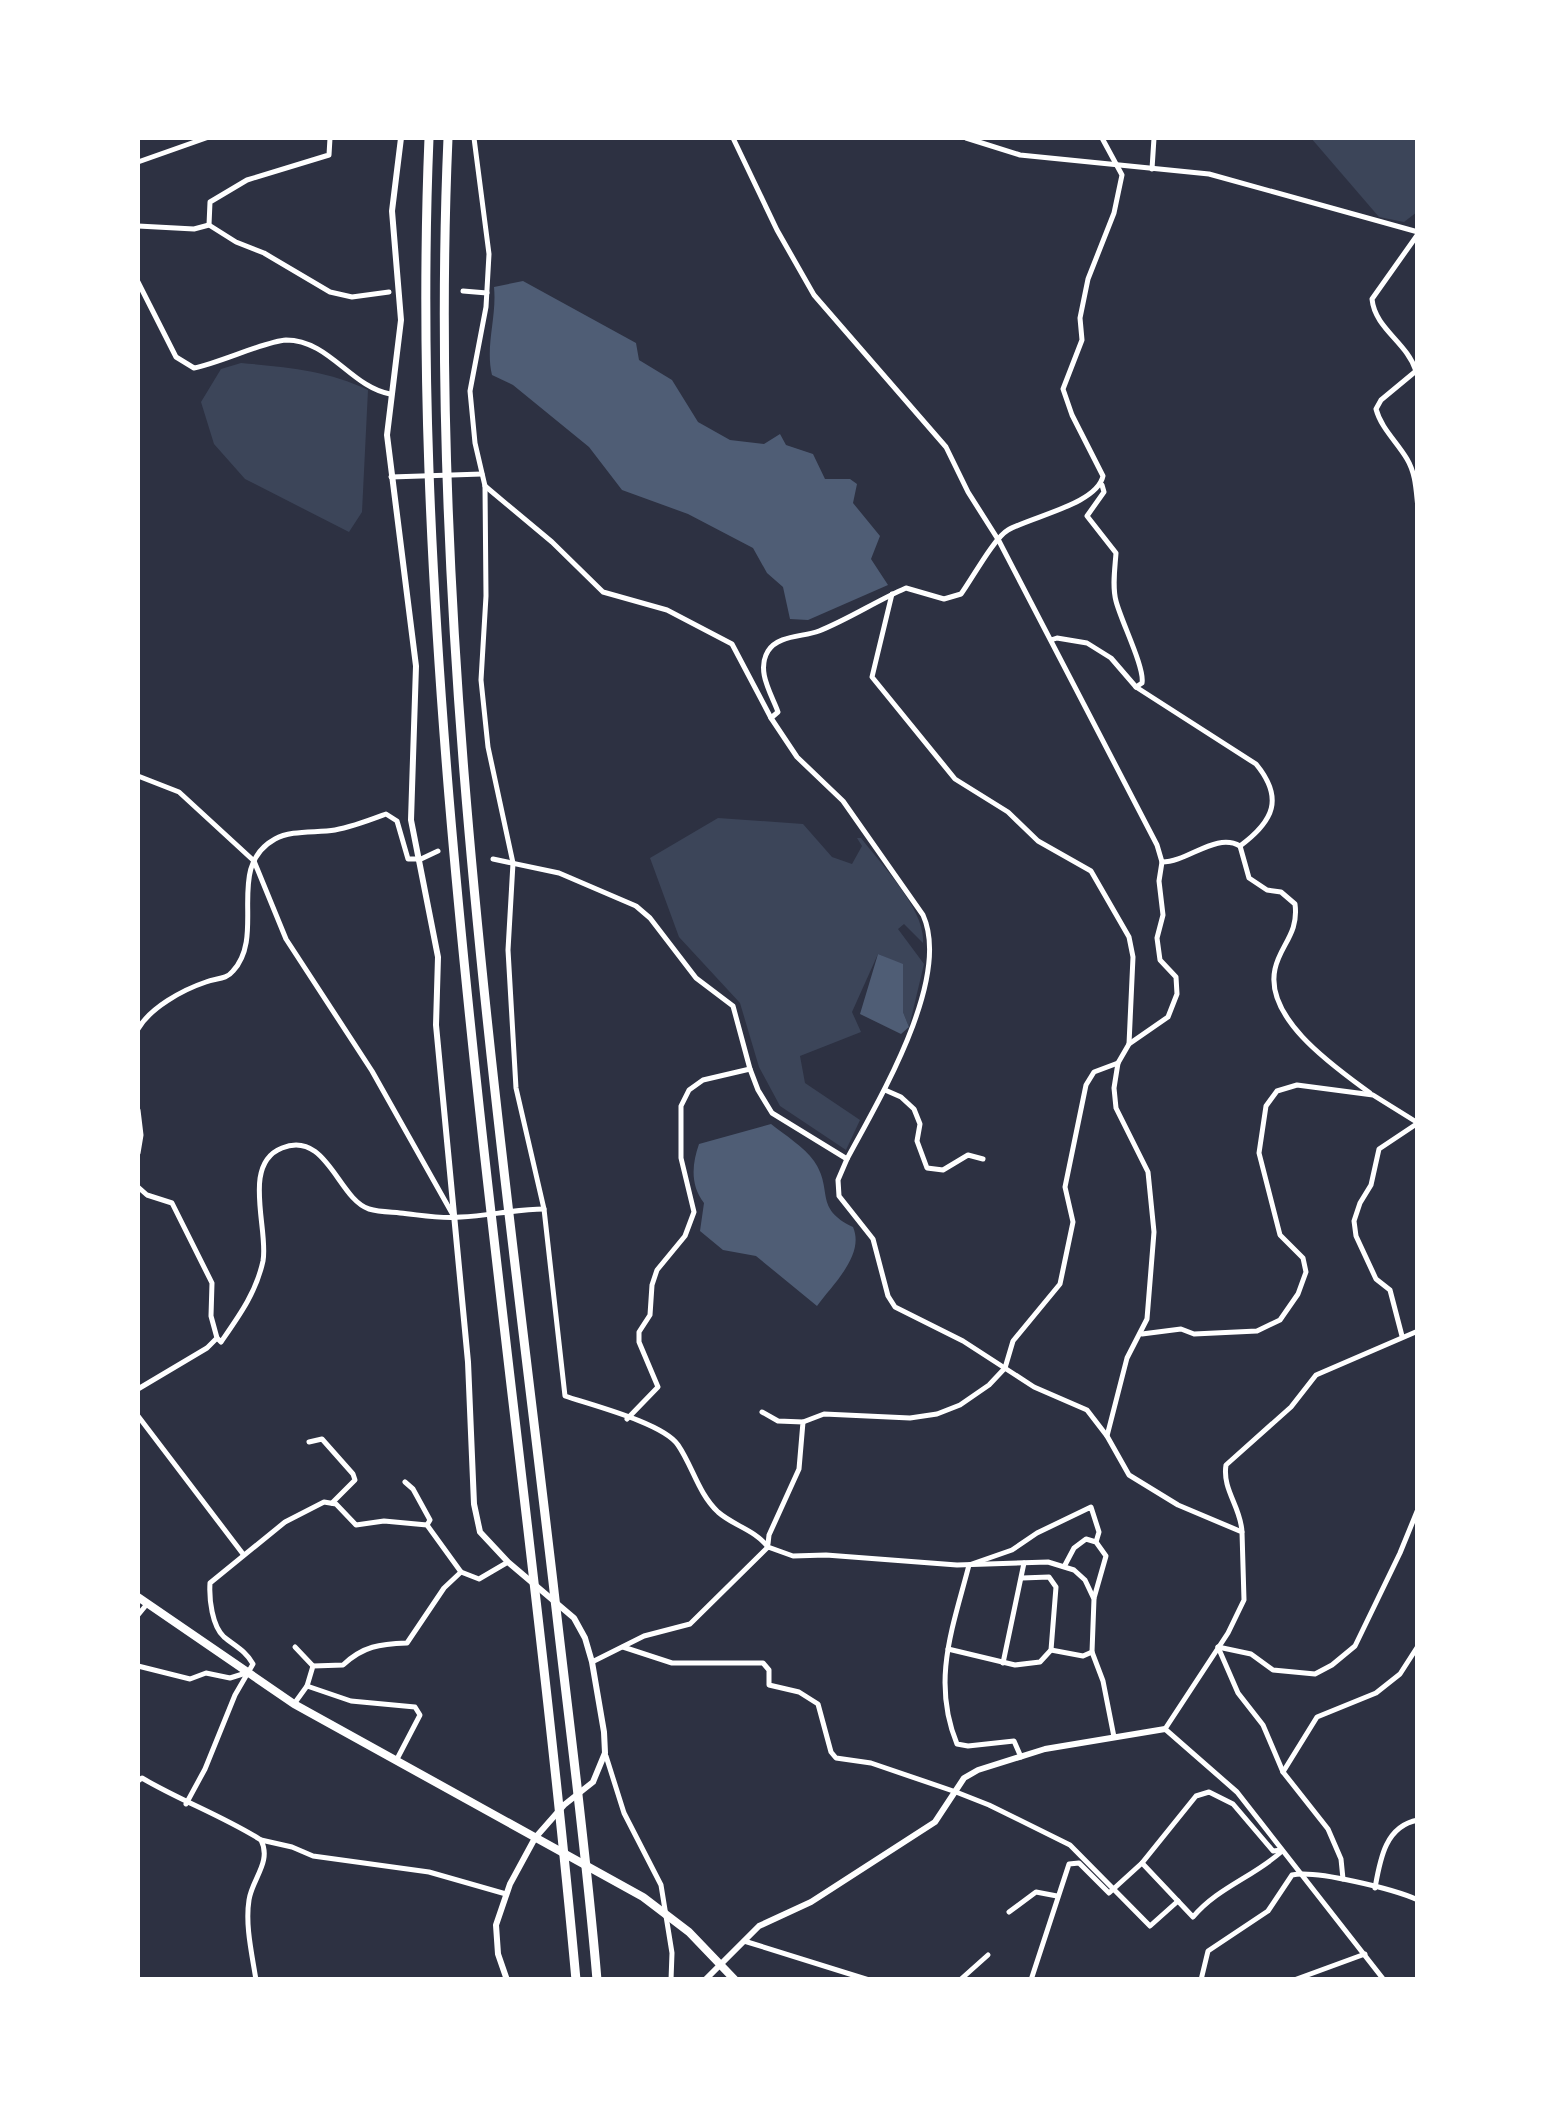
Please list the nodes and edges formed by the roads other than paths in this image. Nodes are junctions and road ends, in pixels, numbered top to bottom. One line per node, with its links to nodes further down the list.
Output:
1 (206, 138): 11 (street)
2 (330, 138): 14 (street)
3 (401, 138): 21 (street)
4 (429, 138): 128 (highway)
5 (448, 138): 129 (highway)
6 (474, 138): 20 (street)
7 (733, 138): 27 (street)
8 (966, 138): 12 (street)
9 (1102, 138): 12 (street)
10 (1154, 138): 13 (street)
11 (138, 162)
12 (1117, 164): 13 (street); 24 (street)
13 (1152, 169): 16 (street)
14 (209, 225): 15 (street); 19 (street)
15 (138, 226)
16 (1418, 233): 26 (street)
17 (138, 282): 21 (street)
18 (463, 291): 20 (street)
19 (389, 292)
20 (486, 293): 22 (street)
21 (390, 394): 23 (street)
22 (480, 475): 23 (street); 25 (street)
23 (391, 478): 36 (street)
24 (1102, 484): 27 (street); 30 (street)
25 (485, 486): 31 (street); 39 (street)
26 (1418, 508)
27 (999, 540): 28 (street); 29 (street)
28 (892, 594): 31 (street); 41 (street)
29 (1051, 640): 30 (street); 38 (street)
30 (1136, 687): 33 (street)
31 (771, 718): 44 (street)
32 (138, 776): 37 (street)
33 (1240, 846): 38 (street); 45 (street)
34 (438, 851): 36 (street)
35 (493, 858): 39 (street)
36 (421, 859): 37 (street); 53 (street)
37 (254, 861): 40 (street); 53 (street)
38 (1162, 862): 41 (street)
39 (513, 863): 43 (street); 52 (street)
40 (138, 1030)
41 (1130, 1044): 42 (street)
42 (1118, 1063): 55 (street); 58 (street)
43 (750, 1069): 49 (street); 62 (street)
44 (884, 1090): 49 (street); 50 (street)
45 (1373, 1095): 47 (street); 55 (street)
46 (138, 1110): 48 (street)
47 (1418, 1123): 56 (street)
48 (138, 1153)
49 (847, 1159): 58 (street)
50 (983, 1159)
51 (138, 1187): 57 (street)
52 (541, 1209): 53 (street); 62 (street)
53 (454, 1218): 57 (street); 74 (street)
54 (1418, 1331): 56 (street)
55 (1142, 1334): 64 (street)
56 (1402, 1336): 70 (street)
57 (216, 1338): 59 (street)
58 (1005, 1368): 63 (street); 64 (street)
59 (138, 1389)
60 (762, 1412): 63 (street)
61 (138, 1416): 73 (street)
62 (627, 1419): 72 (street)
63 (803, 1422): 72 (street)
64 (1108, 1436): 70 (street)
65 (309, 1442): 67 (street)
66 (405, 1482): 69 (street)
67 (332, 1503): 69 (street); 73 (street)
68 (1418, 1509): 87 (street)
69 (428, 1525): 78 (street)
70 (1242, 1532): 87 (street)
71 (1096, 1542): 76 (street); 77 (street); 81 (street)
72 (768, 1548): 76 (street); 86 (street)
73 (244, 1554): 95 (street)
74 (508, 1562): 78 (street); 91 (street)
75 (1024, 1563): 76 (street); 77 (street); 79 (street)
76 (969, 1565): 88 (street)
77 (1064, 1565): 81 (street)
78 (461, 1572): 94 (street)
79 (1026, 1578): 89 (street); 92 (street)
80 (138, 1597): 82 (main road)
81 (1094, 1599): 90 (street)
82 (147, 1604): 83 (street); 95 (main road)
83 (138, 1615)
84 (1418, 1646): 103 (street)
85 (296, 1647): 94 (street)
86 (622, 1647): 91 (street); 105 (street)
87 (1218, 1647): 98 (street); 103 (street)
88 (948, 1649): 92 (street); 101 (street)
89 (1051, 1650): 90 (street); 92 (street)
90 (1092, 1652): 99 (street)
91 (592, 1662): 100 (street)
92 (1003, 1663)
93 (138, 1666): 95 (street)
94 (314, 1666): 96 (street)
95 (246, 1673): 97 (main road); 106 (street)
96 (307, 1686): 97 (street); 102 (street)
97 (294, 1704): 102 (main road)
98 (1165, 1730): 99 (street); 110 (street)
99 (1115, 1740): 101 (street)
100 (605, 1753): 108 (street); 121 (street)
101 (1020, 1756): 105 (street)
102 (396, 1760): 108 (main road)
103 (1283, 1772): 113 (street)
104 (138, 1781): 106 (street)
105 (956, 1792): 114 (street); 122 (street)
106 (186, 1804): 109 (street)
107 (1418, 1820): 115 (street)
108 (535, 1838): 116 (street); 121 (main road)
109 (261, 1840): 116 (street); 126 (street)
110 (1283, 1850): 111 (street); 112 (street); 119 (street)
111 (1142, 1863): 114 (street); 119 (street)
112 (1301, 1873): 113 (street); 124 (street); 136 (street)
113 (1343, 1880): 115 (street)
114 (1115, 1888): 117 (street); 119 (street)
115 (1375, 1888): 118 (street)
116 (506, 1894): 127 (street)
117 (1056, 1896): 120 (street); 135 (street)
118 (1418, 1900)
119 (1178, 1901)
120 (1009, 1912)
121 (668, 1916): 125 (main road); 130 (street)
122 (742, 1940): 125 (street); 133 (street)
123 (988, 1954): 134 (street)
124 (1365, 1954): 137 (street); 138 (street)
125 (720, 1963): 131 (street); 132 (main road)
126 (256, 1980)
127 (507, 1980)
128 (576, 1980)
129 (597, 1980)
130 (671, 1980)
131 (706, 1980)
132 (735, 1980)
133 (870, 1980)
134 (960, 1980)
135 (1030, 1980)
136 (1201, 1980)
137 (1294, 1980)
138 (1384, 1980)

